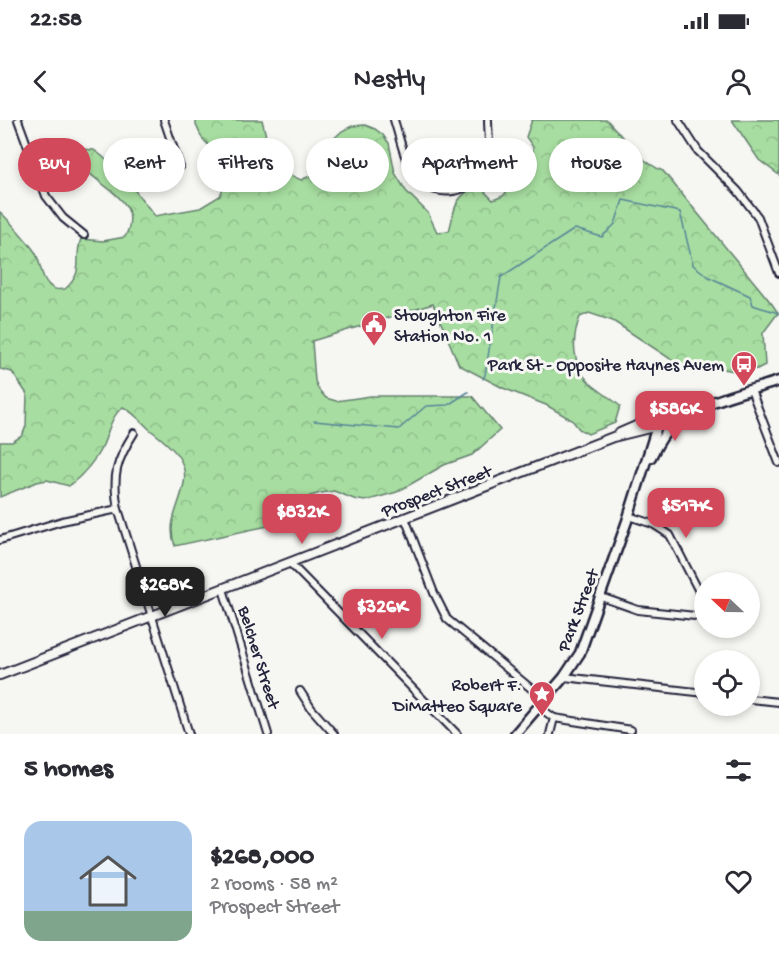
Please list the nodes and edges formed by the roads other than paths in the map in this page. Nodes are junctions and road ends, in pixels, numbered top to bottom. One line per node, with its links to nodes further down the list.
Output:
1 (18, 120): 7 (street)
2 (164, 120): 6 (street)
3 (394, 120): 4 (street)
4 (488, 120)
5 (678, 120): 8 (street)
6 (170, 138)
7 (84, 234)
8 (779, 273)
9 (779, 381): 10 (main road, Park Street)
10 (752, 390): 11 (main road, Park Street); 17 (street)
11 (712, 403): 12 (main road, Park Street); 13 (main road, Park Street)
12 (654, 429): 13 (main road); 15 (street, Prospect Street); 15 (street, Prospect Street); 16 (main road, Park Street); 16 (main road, Park Street)
13 (668, 430): 18 (main road, Park Street)
14 (134, 433): 19 (street)
15 (613, 437): 21 (street, Prospect Street)
16 (651, 445): 18 (main road, Park Street)
17 (779, 463)
18 (640, 482): 20 (main road, Park Street)
19 (118, 509): 22 (street); 27 (street)
20 (629, 516): 24 (street); 26 (main road, Park Street)
21 (405, 518): 23 (street, Prospect Street); 35 (street)
22 (0, 540)
23 (290, 563): 25 (street, Prospect Street); 41 (street)
24 (694, 582)
25 (223, 589): 27 (street, Prospect Street); 39 (street, Belcher Street)
26 (601, 597): 28 (street); 30 (main road, Park Street)
27 (152, 616): 29 (street, Prospect Street); 38 (street)
28 (694, 616)
29 (0, 675)
30 (564, 677): 32 (street); 35 (main road, Park Street)
31 (300, 691): 40 (street)
32 (694, 692)
33 (760, 700): 34 (street)
34 (779, 702)
35 (542, 704): 36 (street); 42 (main road, Park Street)
36 (554, 718): 37 (street); 43 (street)
37 (631, 730)
38 (189, 734)
39 (268, 734)
40 (334, 734)
41 (457, 734)
42 (515, 734)
43 (550, 734)

